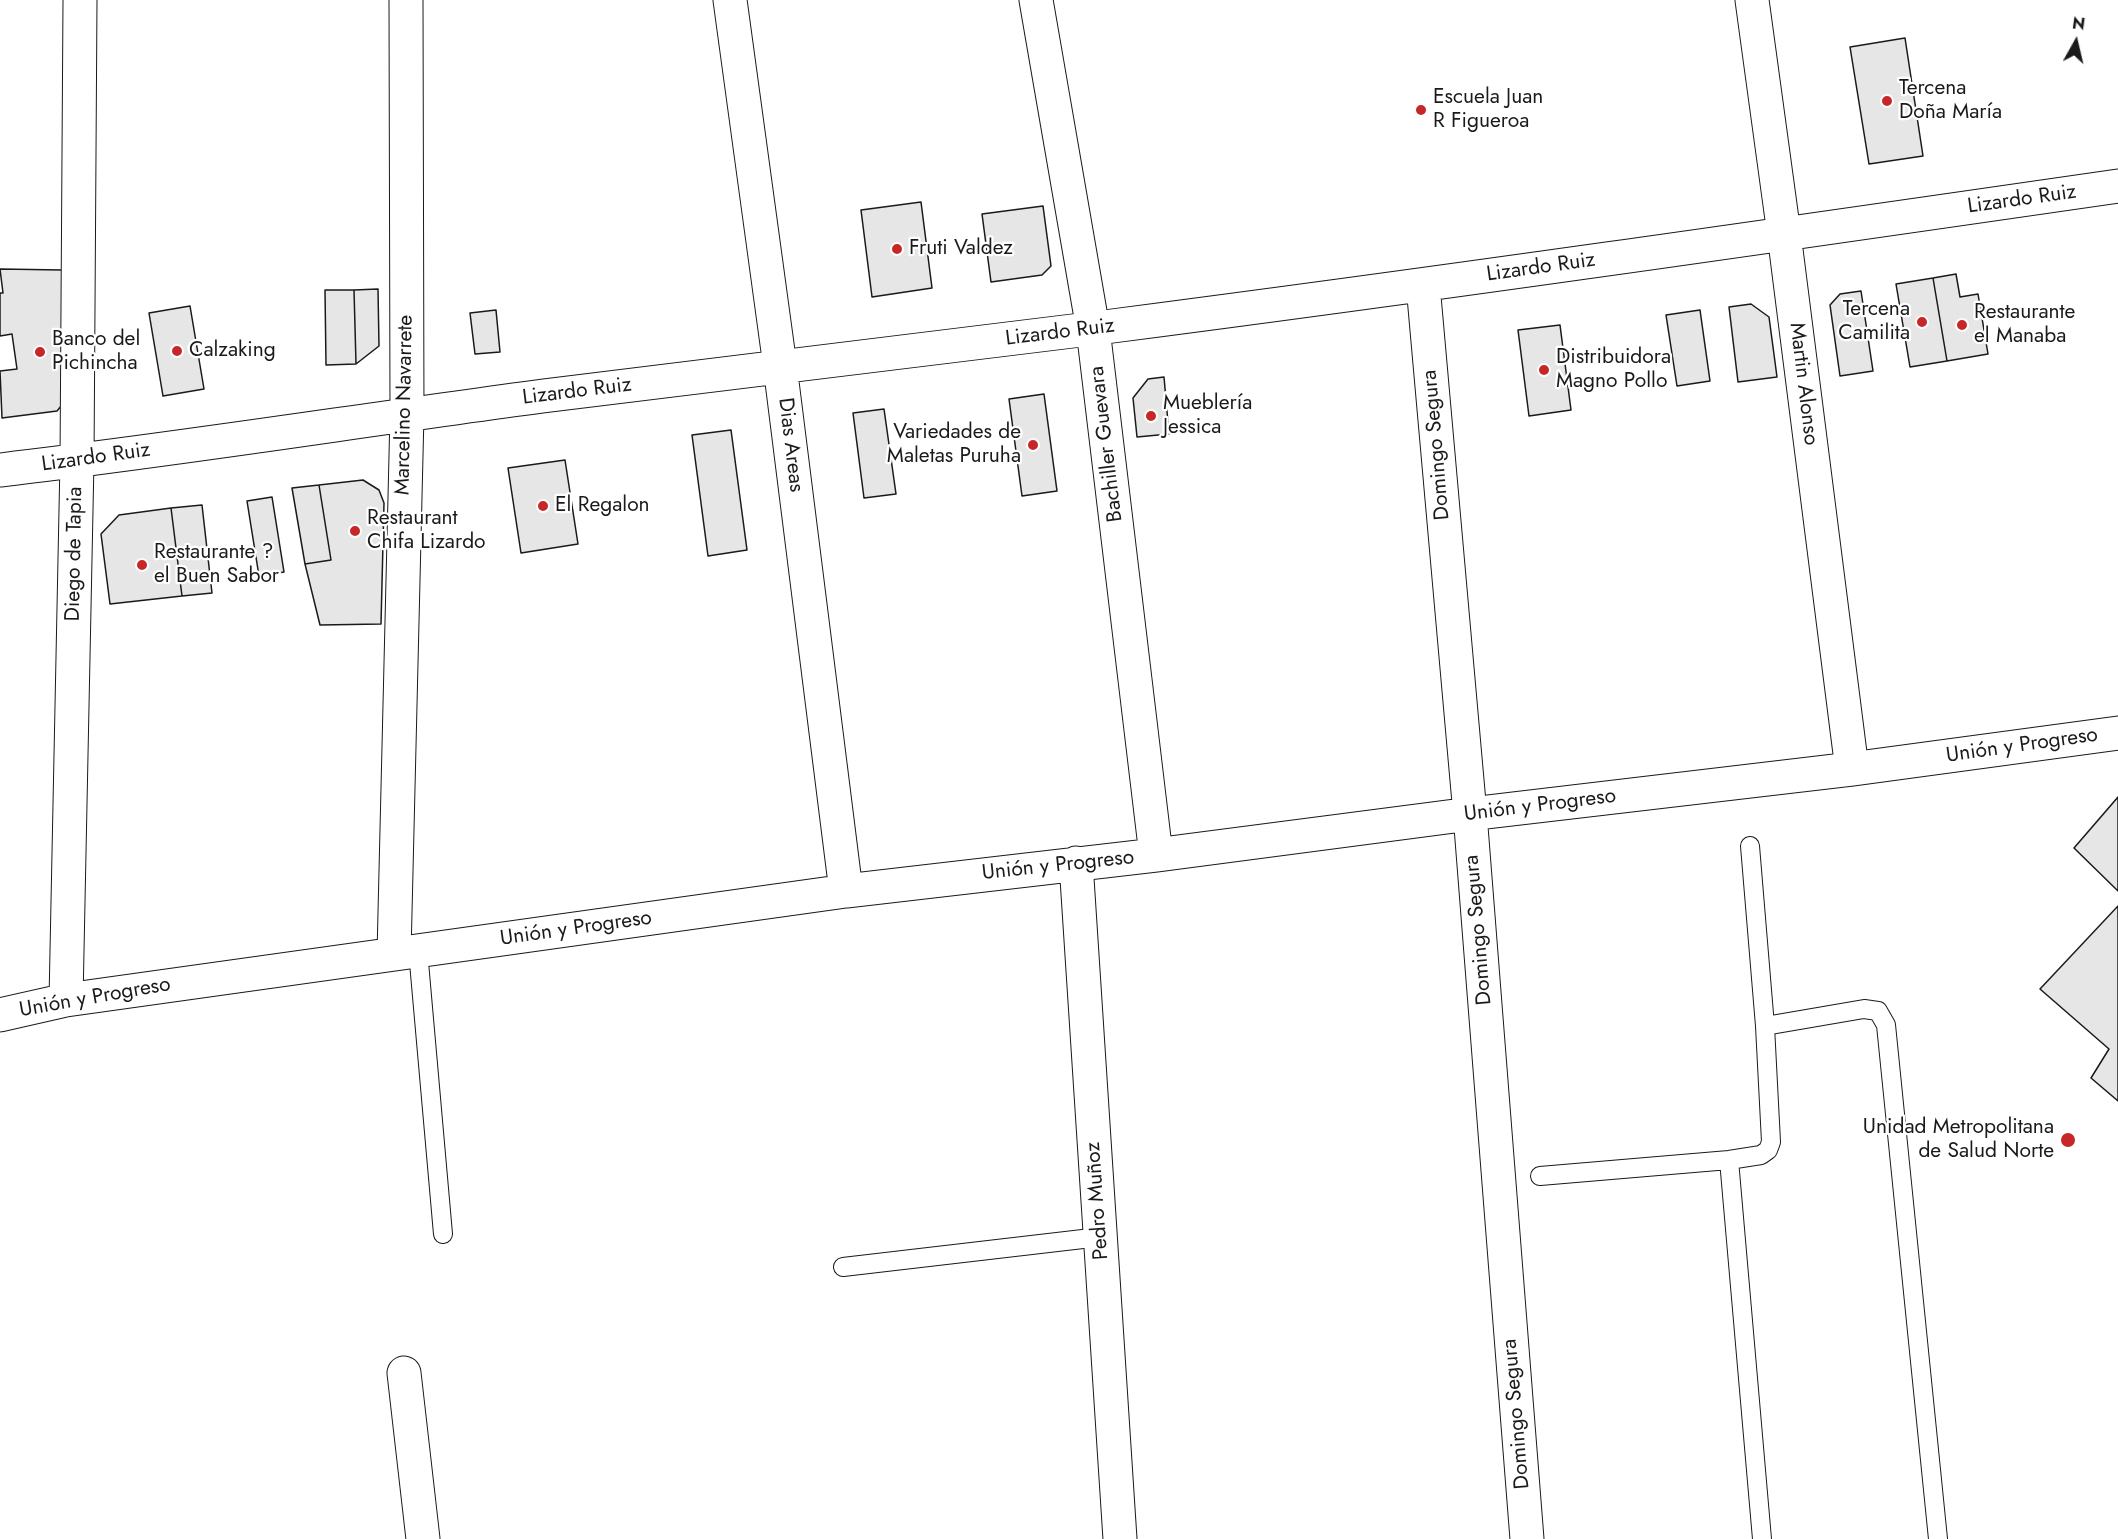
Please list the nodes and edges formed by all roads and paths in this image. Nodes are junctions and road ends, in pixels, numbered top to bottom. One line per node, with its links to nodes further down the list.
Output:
1 (80, 0): 12 (street, Diego de Tapia)
2 (406, 0): 11 (street, Marcelino Navarrete)
3 (729, 0): 10 (street, Dias Areas)
4 (1036, 0): 9 (street, Bachiller Guevara)
5 (1752, 0): 7 (street, Martin Alonso)
6 (2118, 186): 7 (street, Lizardo Ruiz)
7 (1784, 234): 8 (street, Lizardo Ruiz); 15 (street, Martin Alonso)
8 (1423, 285): 9 (street, Lizardo Ruiz); 16 (street, Domingo Segura)
9 (1093, 329): 10 (street, Lizardo Ruiz); 18 (street, Bachiller Guevara)
10 (780, 366): 11 (street, Lizardo Ruiz); 20 (street, Dias Areas)
11 (407, 414): 12 (street, Lizardo Ruiz); 21 (street, Marcelino Navarrete)
12 (77, 461): 13 (street, Lizardo Ruiz); 22 (street, Diego de Tapia)
13 (0, 470)
14 (2118, 733): 15 (street, Unión y Progreso)
15 (1852, 769): 16 (street, Unión y Progreso)
16 (1470, 814): 18 (street, Unión y Progreso); 33 (street, Domingo Segura)
17 (1750, 846): 24 (lane)
18 (1156, 855): 19 (street, Unión y Progreso)
19 (1076, 863): 20 (street, Unión y Progreso); 28 (street, Pedro Muñoz)
20 (846, 891): 21 (street, Unión y Progreso)
21 (406, 952): 22 (street, Unión y Progreso); 27 (lane)
22 (66, 1000): 23 (street, Unión y Progreso)
23 (0, 1015)
24 (1765, 1026): 25 (lane); 35 (lane)
25 (1729, 1160): 26 (lane); 34 (lane)
26 (1540, 1176)
27 (442, 1234)
28 (1101, 1237): 29 (lane); 32 (street, Pedro Muñoz)
29 (843, 1267)
30 (404, 1373): 31 (street)
31 (423, 1539)
32 (1120, 1539)
33 (1527, 1539)
34 (1762, 1539)
35 (1938, 1539)

